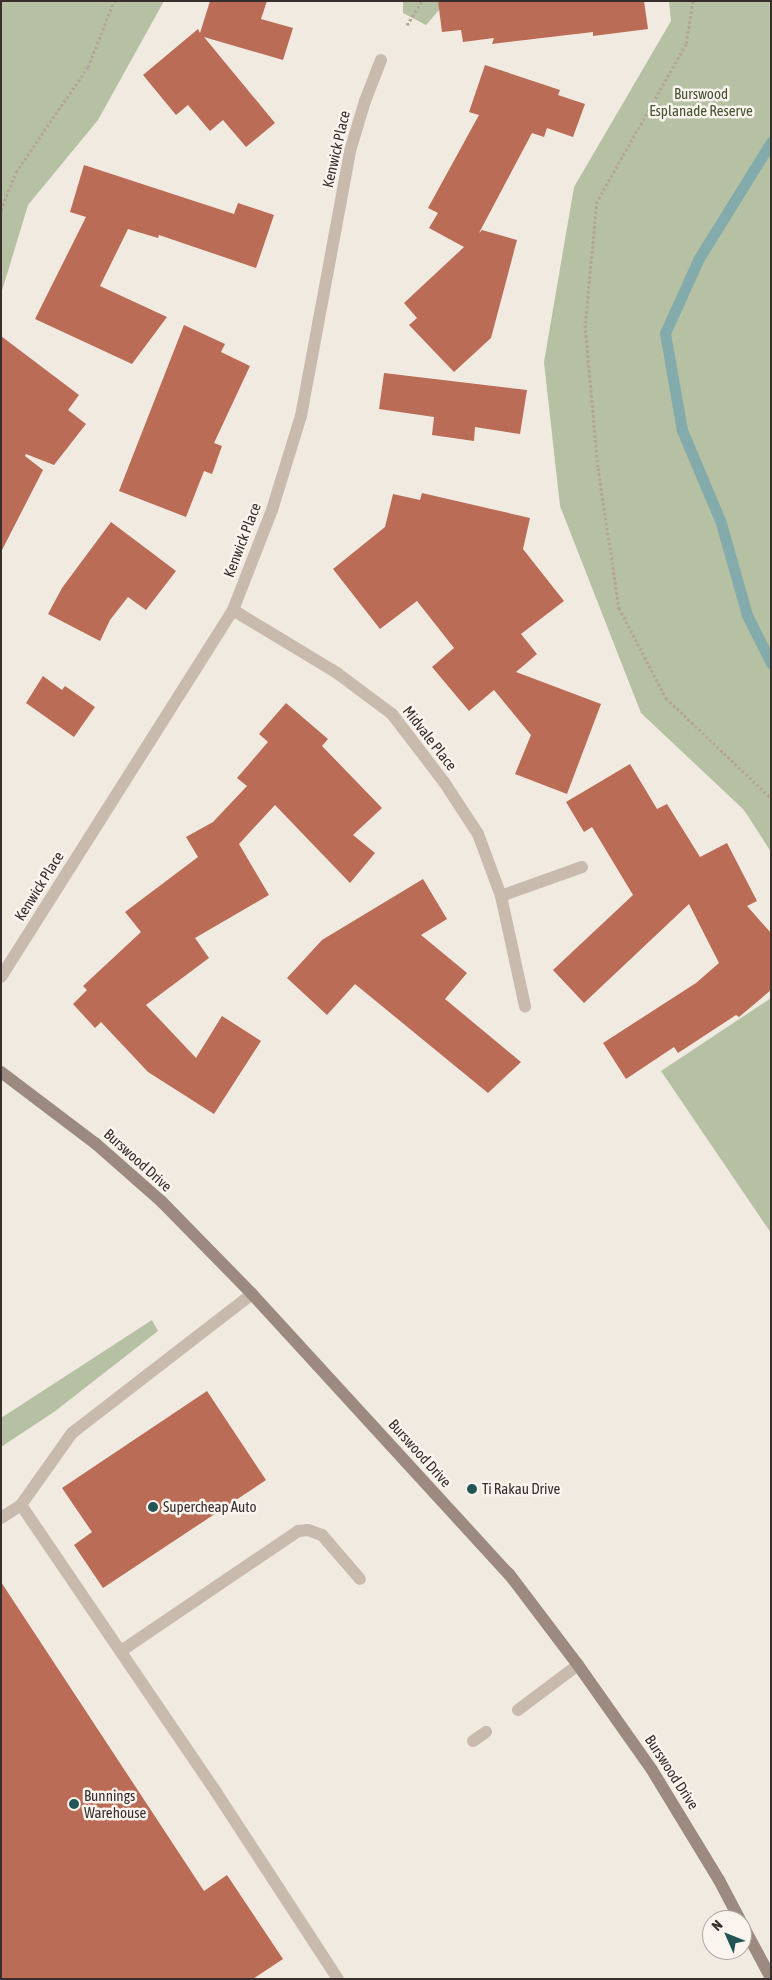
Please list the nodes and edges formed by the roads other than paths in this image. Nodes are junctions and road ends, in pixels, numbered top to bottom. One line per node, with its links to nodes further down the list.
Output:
1 (381, 60): 2 (street, Kenwick Place)
2 (233, 610): 4 (street, Midvale Place); 5 (street, Kenwick Place)
3 (582, 867): 4 (street)
4 (501, 896): 6 (street, Midvale Place)
5 (1, 977)
6 (525, 1006)
7 (1, 1072): 8 (street, Burswood Drive)
8 (252, 1294): 9 (street); 13 (street, Burswood Drive)
9 (22, 1505): 10 (street); 12 (street)
10 (1, 1518)
11 (360, 1579): 12 (street)
12 (121, 1651): 20 (street)
13 (578, 1665): 14 (street); 17 (street, Burswood Drive)
14 (518, 1710)
15 (486, 1732): 16 (street)
16 (473, 1741)
17 (735, 1910)
18 (752, 1943): 19 (street)
19 (771, 1978)
20 (338, 1979)

